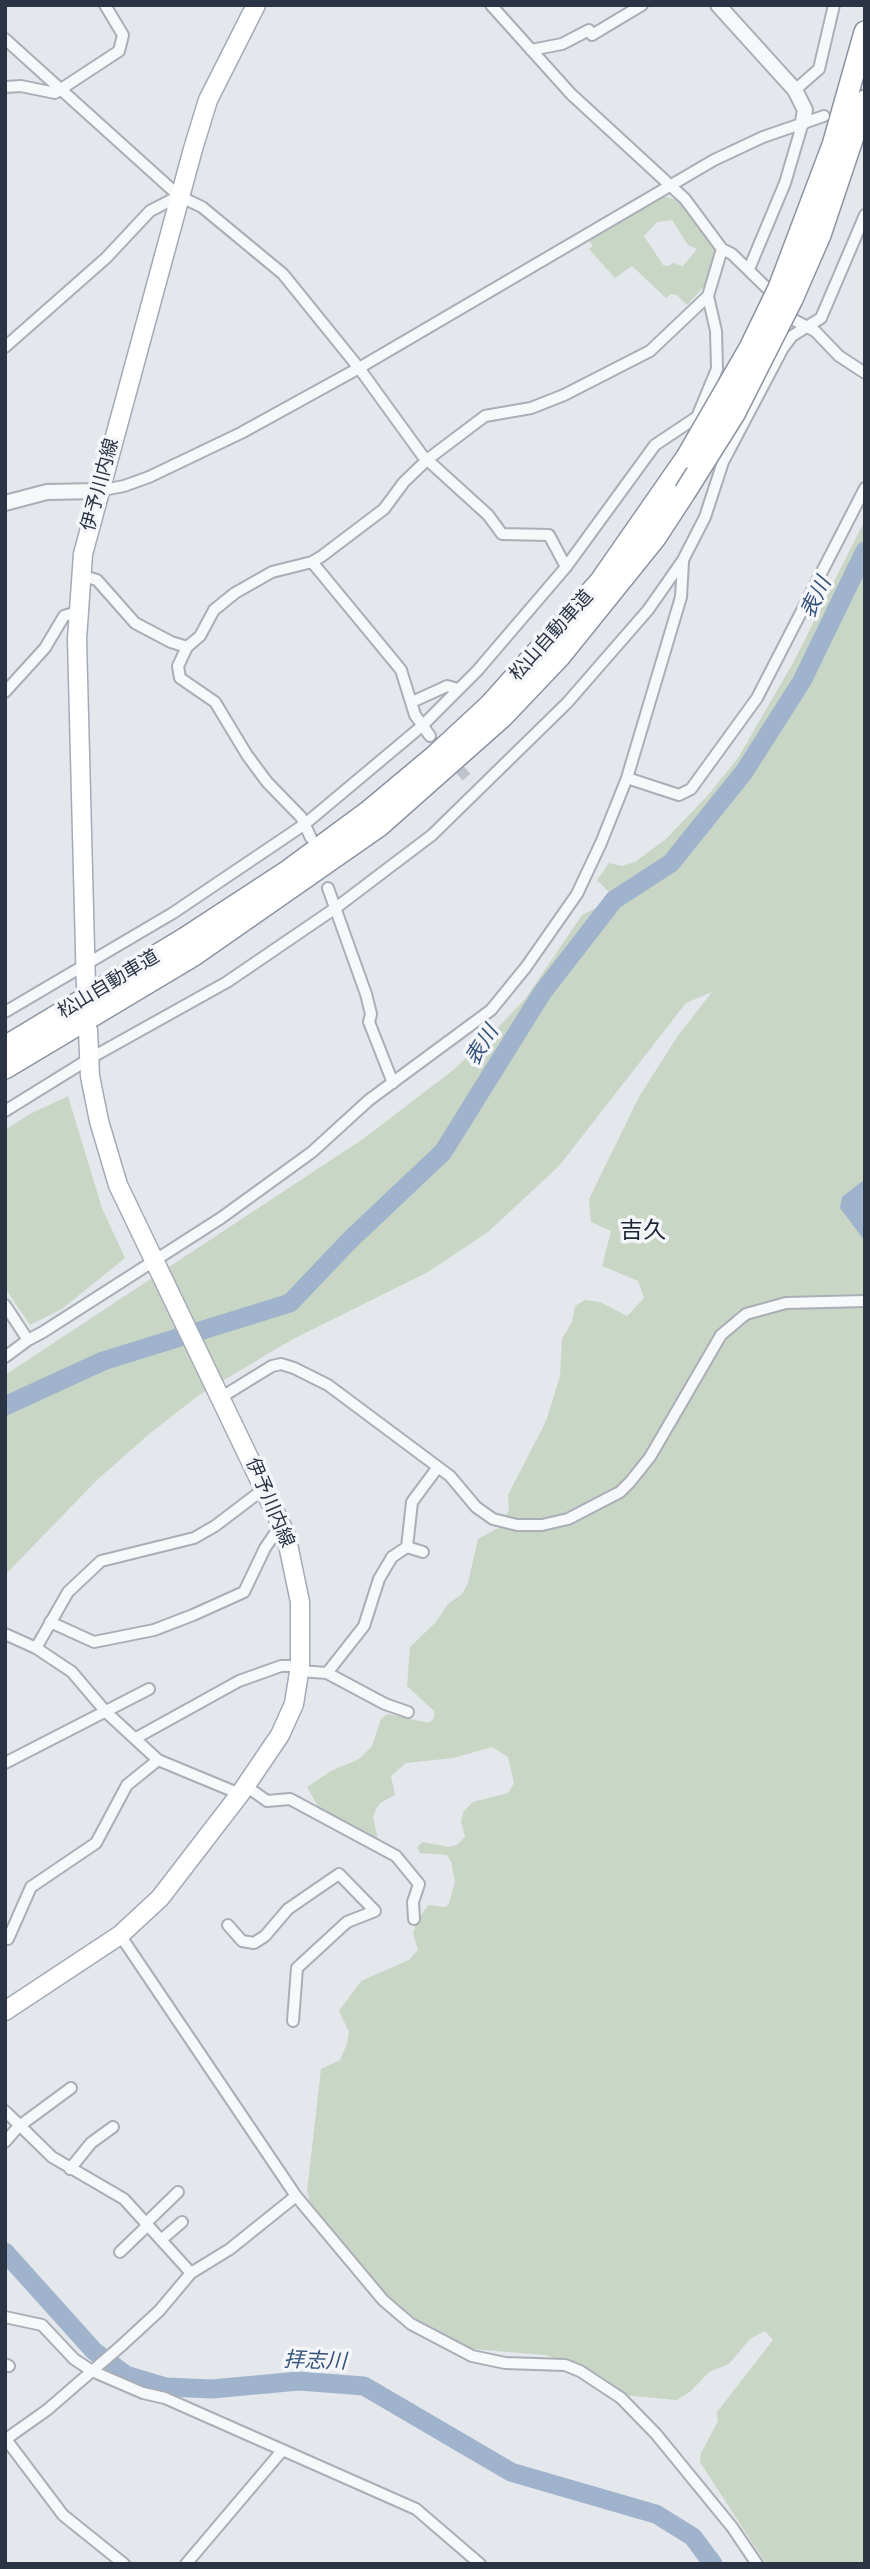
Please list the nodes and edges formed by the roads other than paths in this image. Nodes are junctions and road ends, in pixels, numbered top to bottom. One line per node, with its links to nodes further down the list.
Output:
1 (105, 5): 11 (street)
2 (256, 5): 17 (main road, 伊予川内線)
3 (491, 5): 9 (street)
4 (642, 5): 9 (street)
5 (718, 5): 12 (street)
6 (834, 5): 12 (street)
7 (865, 32): 21 (highway, 松山自動車道)
8 (5, 39): 11 (street)
9 (531, 50): 16 (street)
10 (5, 87): 11 (street)
11 (62, 89): 17 (street)
12 (795, 90): 15 (street)
13 (865, 101): 21 (highway, 松山自動車道)
14 (824, 116): 15 (street)
15 (803, 122): 16 (street); 20 (street)
16 (670, 184): 19 (street); 25 (street)
17 (179, 196): 24 (street); 25 (street); 31 (main road, 伊予川内線)
18 (865, 215): 23 (street)
19 (723, 248): 20 (street); 22 (street)
20 (749, 269): 23 (street)
21 (785, 293): 53 (highway, 松山自動車道, bridge); 55 (highway, 松山自動車道, bridge)
22 (708, 296): 27 (street); 28 (street)
23 (805, 327): 26 (street); 29 (street)
24 (5, 347)
25 (359, 368): 28 (street); 31 (street)
26 (865, 373)
27 (697, 417): 29 (street); 35 (street)
28 (428, 460): 34 (street); 35 (street)
29 (723, 462): 33 (street)
30 (865, 488): 44 (street)
31 (98, 491): 32 (street); 36 (main road, 伊予川内線)
32 (5, 503)
33 (683, 561): 44 (street); 48 (street)
34 (312, 562): 38 (street); 41 (street)
35 (566, 567): 39 (street)
36 (80, 575): 37 (main road, 伊予川内線); 38 (street)
37 (77, 612): 40 (street); 49 (main road, 伊予川内線)
38 (187, 647): 45 (street)
39 (458, 689): 41 (street); 42 (street)
40 (5, 692)
41 (412, 702): 42 (street)
42 (422, 726): 43 (street); 45 (street)
43 (430, 736)
44 (628, 778): 56 (street)
45 (305, 824): 46 (street); 49 (street)
46 (311, 838)
47 (328, 888): 48 (street)
48 (337, 906): 54 (street); 56 (street)
49 (86, 967): 50 (main road, 伊予川内線); 51 (street)
50 (86, 988)
51 (5, 1012)
52 (88, 1030): 54 (main road, 伊予川内線)
53 (5, 1047)
54 (89, 1059): 57 (street); 58 (main road, 伊予川内線)
55 (5, 1068)
56 (393, 1083): 58 (street)
57 (5, 1111)
58 (155, 1264): 61 (street); 63 (main road, 伊予川内線)
59 (865, 1301): 64 (street)
60 (5, 1305): 61 (street)
61 (28, 1340): 62 (street)
62 (5, 1357)
63 (218, 1396): 64 (street); 65 (main road, 伊予川内線)
64 (438, 1467): 67 (street)
65 (265, 1488): 66 (main road, 伊予川内線); 69 (street)
66 (283, 1528): 69 (street); 72 (main road, 伊予川内線)
67 (407, 1547): 68 (street); 73 (street)
68 (424, 1552)
69 (50, 1622): 71 (street)
70 (5, 1634): 71 (street)
71 (36, 1647): 75 (street)
72 (300, 1669): 73 (street); 77 (street); 80 (main road, 伊予川内線)
73 (327, 1673): 76 (street)
74 (149, 1689): 75 (street)
75 (106, 1712): 77 (street); 79 (street)
76 (408, 1712)
77 (136, 1738): 78 (street)
78 (158, 1760): 80 (street); 84 (street)
79 (5, 1763)
80 (243, 1790): 81 (street); 83 (main road, 伊予川内線)
81 (414, 1919)
82 (228, 1925): 86 (street)
83 (120, 1936): 85 (main road, 伊予川内線); 94 (street)
84 (8, 1939)
85 (5, 2011)
86 (293, 2021)
87 (71, 2088): 89 (street)
88 (5, 2111): 89 (street)
89 (18, 2127): 91 (street); 92 (street)
90 (113, 2127): 92 (street)
91 (5, 2142)
92 (71, 2169): 96 (street)
93 (178, 2192): 96 (street)
94 (296, 2196): 99 (street); 107 (street)
95 (182, 2222): 97 (street)
96 (146, 2225): 97 (street); 98 (street)
97 (161, 2240): 99 (street)
98 (120, 2252)
99 (191, 2273): 101 (street)
100 (5, 2317): 101 (street)
101 (94, 2370): 102 (street); 103 (street)
102 (6, 2438): 104 (street)
103 (281, 2452): 105 (street); 106 (street)
104 (124, 2564)
105 (186, 2564)
106 (480, 2564)
107 (757, 2564)

